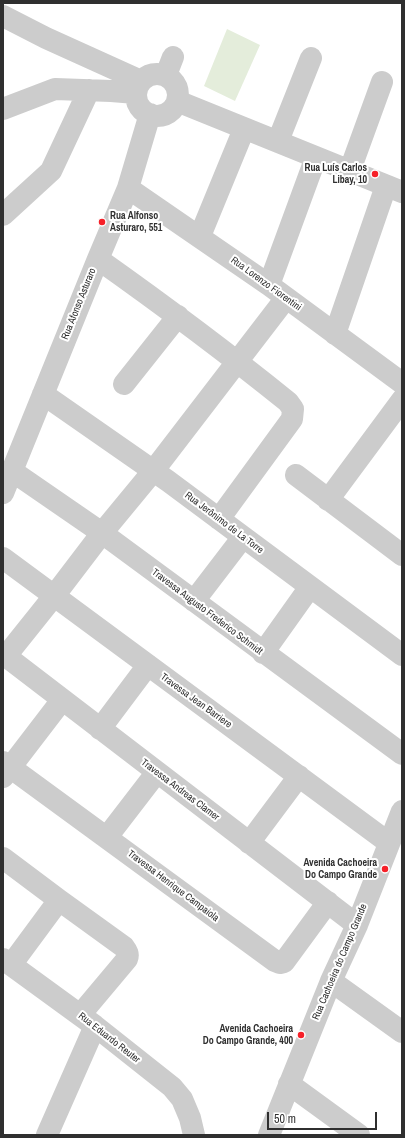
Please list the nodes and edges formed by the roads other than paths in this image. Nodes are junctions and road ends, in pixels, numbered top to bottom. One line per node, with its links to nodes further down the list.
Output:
1 (3, 16): 4 (street)
2 (311, 58): 10 (street)
3 (382, 82): 12 (street)
4 (138, 87): 5 (street); 6 (street); 8 (street)
5 (89, 90): 7 (street); 15 (street)
6 (177, 101): 8 (street); 9 (street)
7 (3, 109)
8 (150, 114): 13 (street, Rua Afonso Asturaro)
9 (244, 129): 10 (street); 17 (street)
10 (278, 141): 11 (street)
11 (316, 156): 12 (street); 19 (street)
12 (350, 170): 14 (street)
13 (128, 188): 17 (street, Rua Lorenzo Fiorentini); 18 (street, Rua Afonso Asturaro)
14 (394, 189): 21 (street)
15 (12, 194): 16 (street)
16 (3, 215)
17 (200, 236): 19 (street, Rua Lorenzo Fiorentini)
18 (98, 259): 20 (street); 25 (street, Rua Afonso Asturaro)
19 (277, 291): 21 (street, Rua Lorenzo Fiorentini); 22 (street)
20 (178, 316): 22 (street); 23 (street)
21 (335, 334): 24 (street, Rua Lorenzo Fiorentini)
22 (237, 361): 27 (street); 31 (street)
23 (124, 384)
24 (402, 386): 30 (street)
25 (43, 394): 26 (street, Rua Afonso Asturaro); 27 (street, Rua Jerônimo de La Torre)
26 (12, 470): 29 (street, Rua Afonso Asturaro); 32 (street, Travessa Augusto Frederico Schmidt)
27 (154, 470): 31 (street, Rua Jerônimo de La Torre); 32 (street)
28 (296, 475): 30 (street)
29 (3, 492)
30 (328, 500): 34 (street)
31 (219, 519): 33 (street, Rua Jerônimo de La Torre)
32 (102, 533): 37 (street); 38 (street, Travessa Augusto Frederico Schmidt)
33 (243, 537): 36 (street, Rua Jerônimo de La Torre); 38 (street)
34 (398, 545)
35 (3, 558): 37 (street, Travessa Jean Barriere)
36 (310, 587): 39 (street); 41 (street, Rua Jerônimo de La Torre)
37 (54, 596): 40 (street); 42 (street, Travessa Jean Barriere)
38 (194, 601): 39 (street, Travessa Augusto Frederico Schmidt)
39 (263, 653): 45 (street, Travessa Augusto Frederico Schmidt)
40 (4, 655): 43 (street, Travessa Andreas Clamer)
41 (402, 655)
42 (148, 665): 44 (street); 48 (street, Travessa Jean Barriere)
43 (62, 700): 44 (street, Travessa Andreas Clamer); 46 (street)
44 (100, 729): 47 (street, Travessa Andreas Clamer)
45 (402, 754)
46 (6, 769): 50 (street, Travessa Henrique Campaiola)
47 (157, 772): 50 (street); 51 (street, Travessa Andreas Clamer)
48 (299, 776): 51 (street); 52 (street, Travessa Jean Barriere)
49 (402, 811): 52 (street, Rua Cachoeira do Campo Grande)
50 (107, 837): 55 (street, Travessa Henrique Campaiola)
51 (249, 843): 55 (street, Travessa Andreas Clamer)
52 (389, 843): 56 (street, Rua Cachoeira do Campo Grande)
53 (3, 858): 54 (street)
54 (59, 900): 57 (street); 59 (street)
55 (328, 902): 56 (street, Travessa Andreas Clamer)
56 (357, 925): 58 (street, Rua Cachoeira do Campo Grande)
57 (7, 962): 59 (street, Rua Eduardo Reuter)
58 (331, 981): 60 (street); 61 (street, Rua Cachoeira do Campo Grande)
59 (88, 1021): 62 (street); 63 (street, Rua Eduardo Reuter)
60 (402, 1032)
61 (289, 1084): 64 (street, Rua Cachoeira do Campo Grande); 65 (street)
62 (47, 1135)
63 (194, 1135)
64 (269, 1135)
65 (359, 1135)

